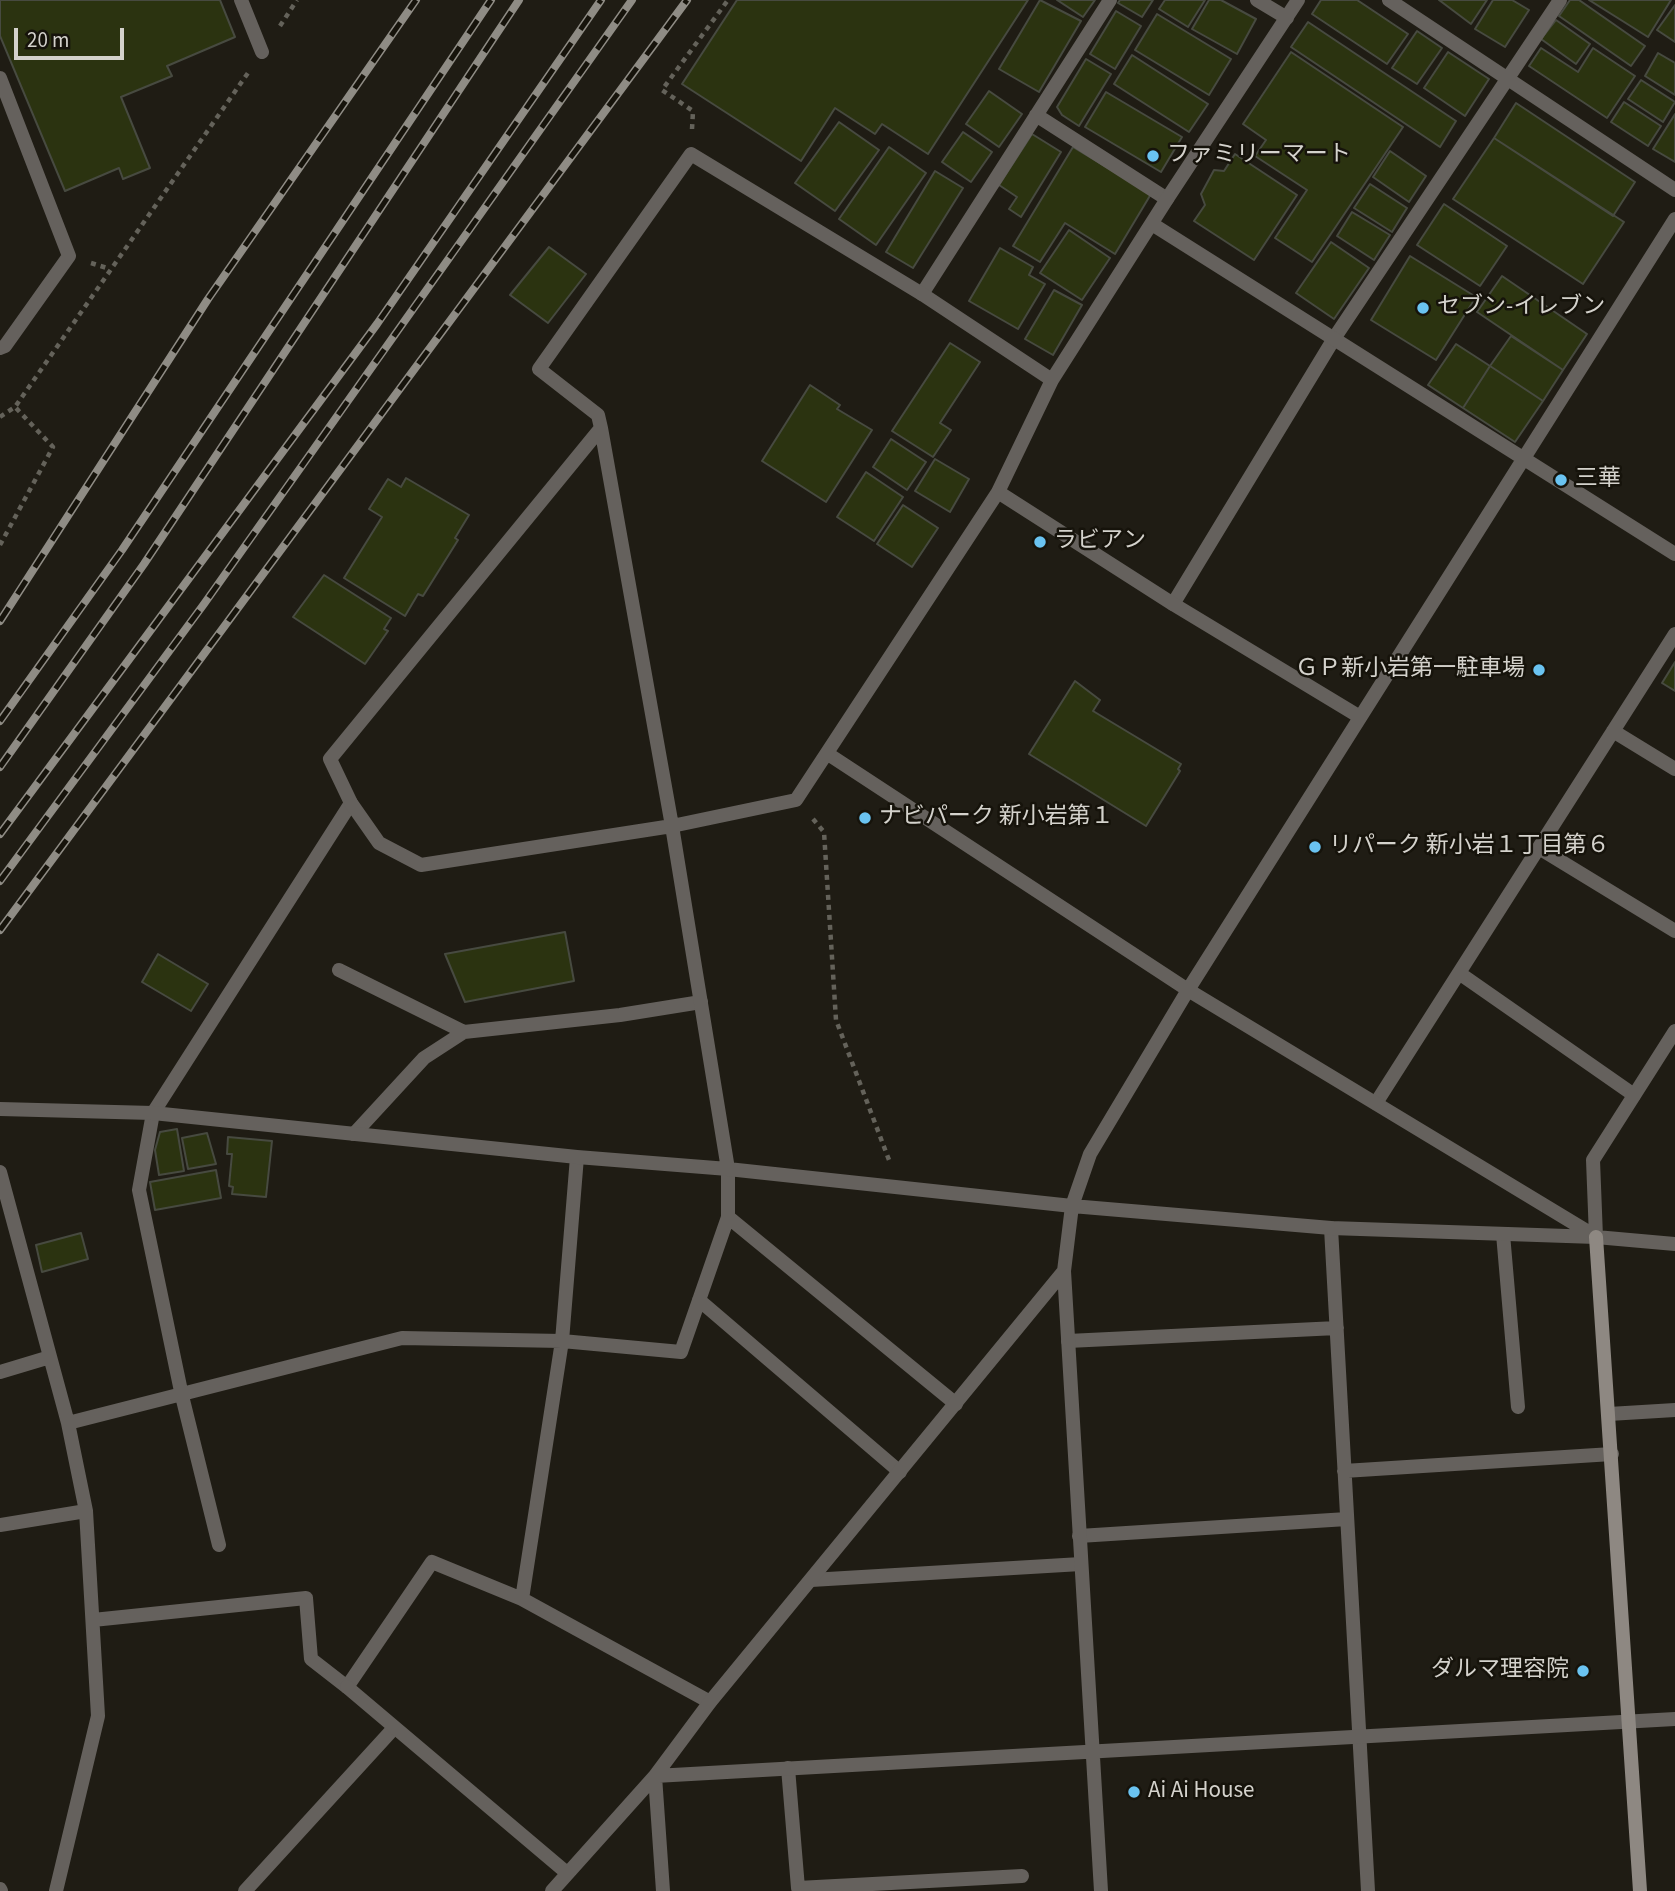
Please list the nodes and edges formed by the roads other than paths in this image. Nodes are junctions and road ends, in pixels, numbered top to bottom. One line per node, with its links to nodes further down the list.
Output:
1 (241, 0): 8 (street)
2 (1110, 0): 11 (street)
3 (1257, 0): 7 (street)
4 (1298, 0): 7 (street)
5 (1389, 0): 10 (street)
6 (1560, 0): 10 (street)
7 (1287, 18): 13 (street)
8 (262, 52)
9 (0, 78): 18 (street)
10 (1508, 81): 12 (street); 17 (street)
11 (1036, 115): 13 (street); 16 (street)
12 (1675, 190)
13 (1167, 199): 15 (street)
14 (1675, 219): 21 (street)
15 (1152, 224): 17 (street); 19 (street)
16 (922, 294): 19 (street); 20 (street)
17 (1335, 337): 21 (street); 24 (street)
18 (0, 348)
19 (1052, 380): 22 (street)
20 (601, 428): 30 (street); 31 (street)
21 (1523, 458): 23 (street); 26 (street)
22 (998, 492): 24 (street); 28 (street)
23 (1675, 554)
24 (1173, 604): 26 (street)
25 (1675, 634): 27 (street)
26 (1360, 717): 36 (street)
27 (1613, 731): 29 (street); 32 (street)
28 (828, 754): 31 (street); 36 (street)
29 (1675, 769)
30 (351, 803): 31 (street); 43 (street)
31 (672, 827): 37 (street)
32 (1539, 848): 33 (street); 35 (street)
33 (1675, 931)
34 (339, 970): 39 (street)
35 (1459, 973): 40 (street); 41 (street)
36 (1188, 990): 41 (street); 48 (street)
37 (701, 1002): 39 (street); 46 (street)
38 (1675, 1031): 40 (street)
39 (464, 1032): 44 (street)
40 (1634, 1095): 52 (street)
41 (1376, 1103): 52 (street)
42 (0, 1109): 43 (street)
43 (153, 1113): 44 (street); 61 (street)
44 (354, 1134): 45 (street)
45 (577, 1157): 46 (street); 57 (street)
46 (728, 1169): 48 (street); 49 (street)
47 (0, 1172): 59 (street)
48 (1072, 1206): 50 (street); 54 (street)
49 (728, 1217): 55 (street); 62 (street)
50 (1331, 1228): 51 (street); 56 (street)
51 (1503, 1234): 52 (street); 63 (street)
52 (1596, 1237): 53 (street); 65 (street)
53 (1675, 1244)
54 (1064, 1271): 58 (street); 62 (street)
55 (699, 1300): 57 (street); 69 (street)
56 (1337, 1328): 58 (street); 68 (street)
57 (562, 1341): 61 (street); 77 (street)
58 (1068, 1341): 73 (street)
59 (51, 1357): 60 (street); 66 (street)
60 (0, 1372)
61 (183, 1396): 66 (street); 74 (street)
62 (956, 1404): 69 (street)
63 (1518, 1406)
64 (1675, 1410): 65 (street)
65 (1609, 1414): 67 (street)
66 (68, 1423): 70 (street)
67 (1612, 1454): 68 (street); 82 (street)
68 (1344, 1471): 71 (street)
69 (900, 1472): 76 (street)
70 (86, 1511): 72 (street); 78 (street)
71 (1347, 1519): 73 (street); 84 (street)
72 (0, 1525)
73 (1079, 1536): 75 (street)
74 (219, 1545)
75 (1081, 1564): 76 (street); 85 (street)
76 (811, 1580): 80 (street)
77 (522, 1599): 79 (street); 80 (street)
78 (93, 1620): 79 (street); 90 (street)
79 (346, 1687): 83 (street)
80 (710, 1702): 87 (street)
81 (1675, 1719): 82 (street)
82 (1631, 1722): 84 (street); 96 (street)
83 (394, 1728): 88 (street); 91 (street)
84 (1359, 1738): 85 (street); 95 (street)
85 (1091, 1752): 86 (street); 94 (street)
86 (788, 1768): 87 (street); 89 (street)
87 (655, 1776): 88 (street); 93 (street)
88 (567, 1873): 92 (street)
89 (1022, 1876)
90 (56, 1891)
91 (245, 1891)
92 (552, 1891)
93 (663, 1891)
94 (1101, 1891)
95 (1368, 1891)
96 (1640, 1891)

